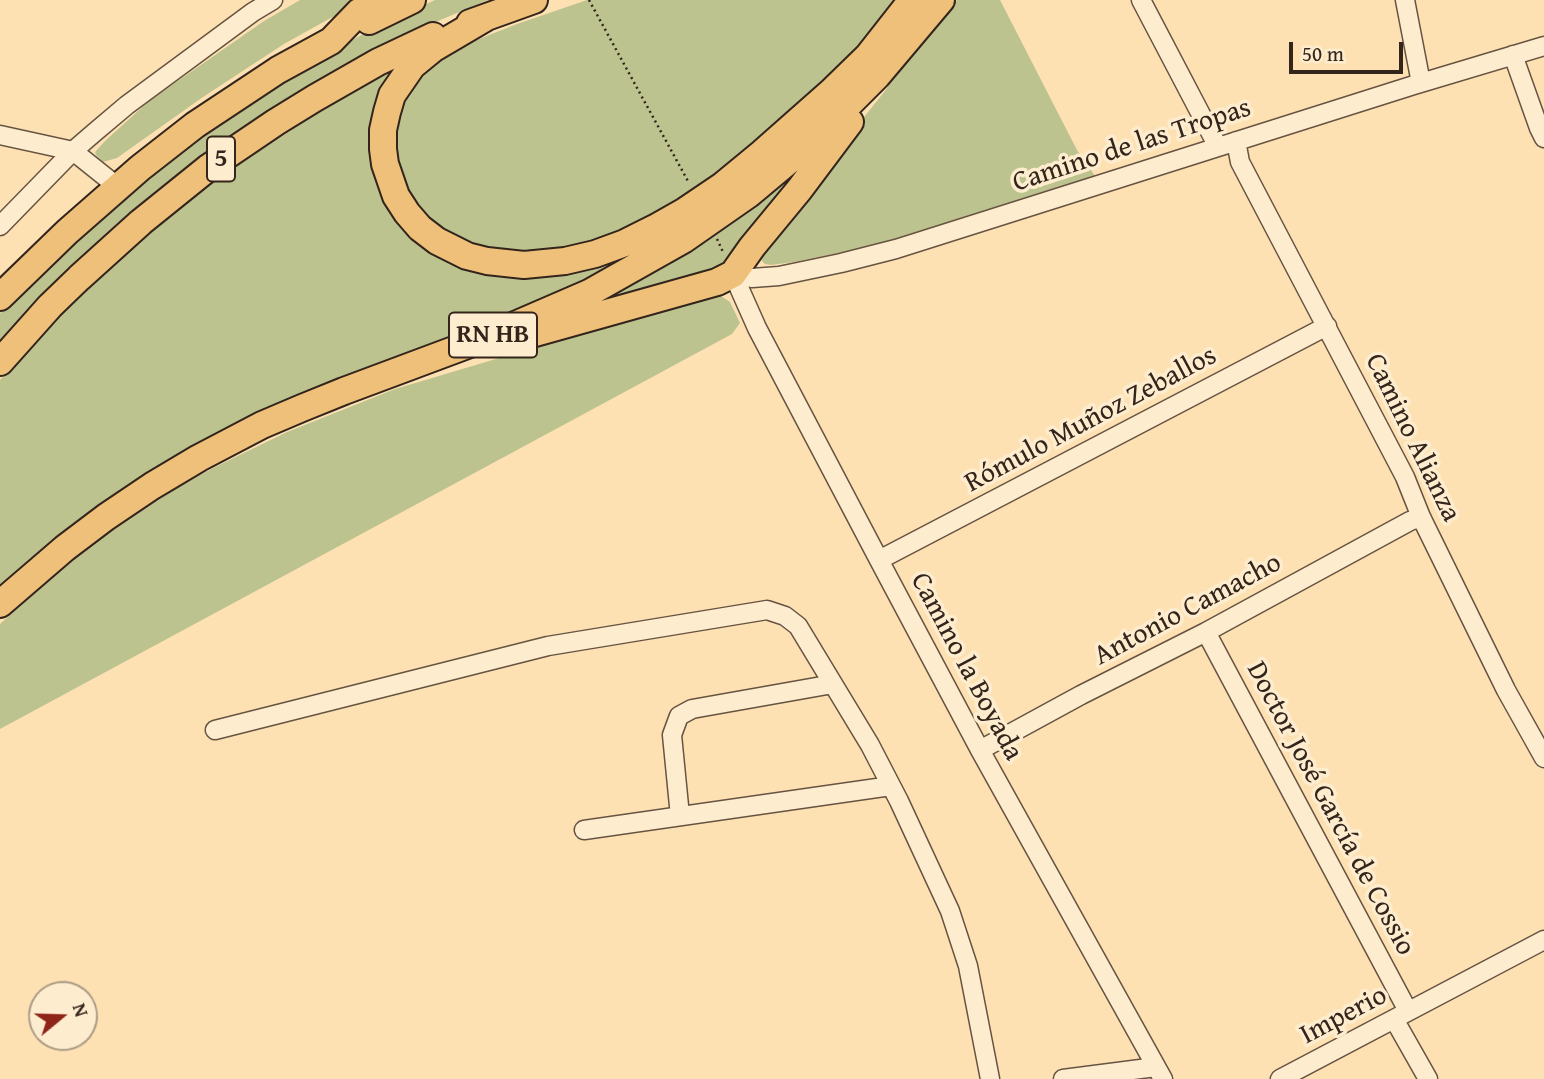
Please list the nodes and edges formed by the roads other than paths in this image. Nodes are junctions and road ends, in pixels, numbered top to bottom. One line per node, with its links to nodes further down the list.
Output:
1 (273, 0): 19 (street)
2 (381, 0): 10 (highway)
3 (412, 0): 10 (highway)
4 (534, 0): 9 (highway, 5)
5 (912, 0): 21 (highway)
6 (941, 0): 13 (highway, RN HB)
7 (1141, 0): 18 (street)
8 (1405, 0): 14 (street)
9 (485, 18): 21 (highway); 27 (highway, 5)
10 (331, 41): 20 (highway)
11 (1544, 46): 12 (street, Camino de las Tropas)
12 (1513, 55): 14 (street, Camino de las Tropas); 16 (street)
13 (877, 76): 21 (highway, RN HB); 23 (highway)
14 (1421, 83): 17 (street, Camino de las Tropas)
15 (0, 135): 19 (street)
16 (1544, 138)
17 (1236, 141): 18 (street, Camino de las Tropas); 25 (street, Camino Alianza)
18 (1218, 147): 23 (street, Camino de las Tropas)
19 (73, 151): 20 (street); 22 (street)
20 (118, 187): 24 (highway)
21 (705, 211): 26 (highway, RN HB)
22 (0, 226)
23 (733, 274): 26 (highway); 29 (street, Camino la Boyada)
24 (0, 297)
25 (1327, 326): 28 (street, Camino Alianza); 29 (street, Rómulo Muñoz Zeballos)
26 (478, 341): 30 (highway, RN HB)
27 (0, 362)
28 (1421, 517): 31 (street, Antonio Camacho); 35 (street, Camino Alianza)
29 (879, 560): 34 (street, Camino la Boyada)
30 (0, 604)
31 (1206, 632): 34 (street, Antonio Camacho); 40 (street, Doctor José García de Cossio)
32 (833, 684): 33 (street); 36 (street); 37 (street)
33 (215, 730)
34 (980, 750): 41 (street, Camino la Boyada)
35 (1544, 758)
36 (891, 786): 37 (street); 42 (street)
37 (680, 816): 38 (street)
38 (584, 830)
39 (1544, 940): 40 (street, Imperio)
40 (1401, 1015): 44 (street, Imperio); 45 (street, Doctor José García de Cossio)
41 (1160, 1073): 43 (street)
42 (990, 1079)
43 (1063, 1079)
44 (1280, 1079)
45 (1428, 1079)

